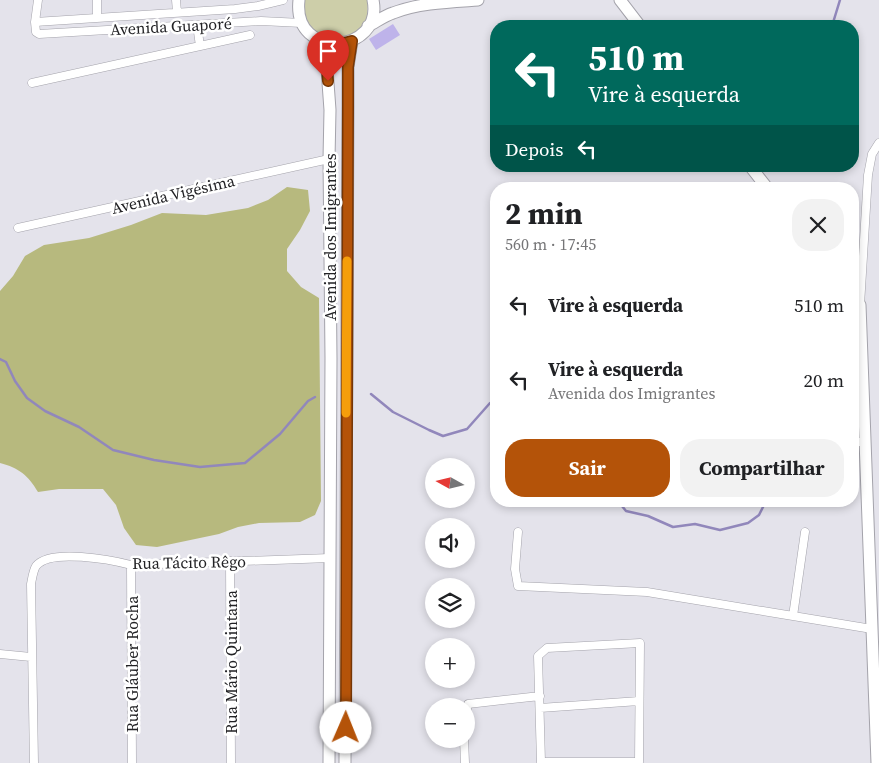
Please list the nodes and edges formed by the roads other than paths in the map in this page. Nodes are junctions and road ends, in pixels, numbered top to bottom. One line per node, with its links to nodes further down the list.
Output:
1 (38, 0): 13 (street)
2 (97, 0): 11 (street)
3 (176, 0): 9 (street)
4 (283, 0): 9 (street, Avenida Guaporé)
5 (299, 0): 14 (main road)
6 (373, 0): 16 (main road)
7 (478, 0): 16 (main road)
8 (620, 0): 12 (main road)
9 (177, 12): 10 (street, Avenida Guaporé)
10 (111, 17): 11 (street, Avenida Guaporé); 17 (street)
11 (97, 18): 13 (street, Avenida Guaporé)
12 (635, 20)
13 (34, 22): 17 (street, Avenida Guaporé)
14 (302, 23): 15 (street, Avenida Guaporé); 20 (main road)
15 (196, 25): 17 (street, Avenida Guaporé); 21 (street)
16 (368, 26): 19 (main road)
17 (113, 30)
18 (250, 35): 21 (street)
19 (352, 41): 20 (main road); 49 (main road, Avenida dos Imigrantes)
20 (320, 42): 24 (main road, Avenida dos Imigrantes)
21 (200, 46): 22 (street)
22 (32, 83)
23 (879, 143): 28 (street)
24 (329, 159): 27 (street, Avenida Vigésima); 33 (main road, Avenida dos Imigrantes)
25 (755, 172): 26 (main road)
26 (763, 182)
27 (18, 228)
28 (860, 305): 30 (main road)
29 (859, 442): 30 (street)
30 (865, 442): 37 (main road)
31 (518, 532): 36 (street)
32 (805, 532): 36 (street)
33 (330, 558): 34 (street, Rua Tácito Rêgo); 48 (main road, Avenida dos Imigrantes)
34 (230, 561): 35 (street, Rua Tácito Rêgo); 47 (street, Rua Mário Quintana)
35 (131, 564): 39 (street, Rua Tácito Rêgo); 46 (street, Rua Gláuber Rocha)
36 (793, 616): 37 (street)
37 (872, 629): 51 (main road)
38 (0, 654): 39 (street)
39 (31, 657): 45 (street)
40 (540, 696): 41 (street); 42 (street); 43 (street)
41 (639, 701): 43 (street); 43 (street)
42 (475, 703)
43 (540, 708)
44 (464, 748): 50 (street)
45 (34, 763)
46 (132, 763)
47 (231, 763)
48 (329, 763)
49 (345, 763)
50 (465, 763)
51 (877, 763)

